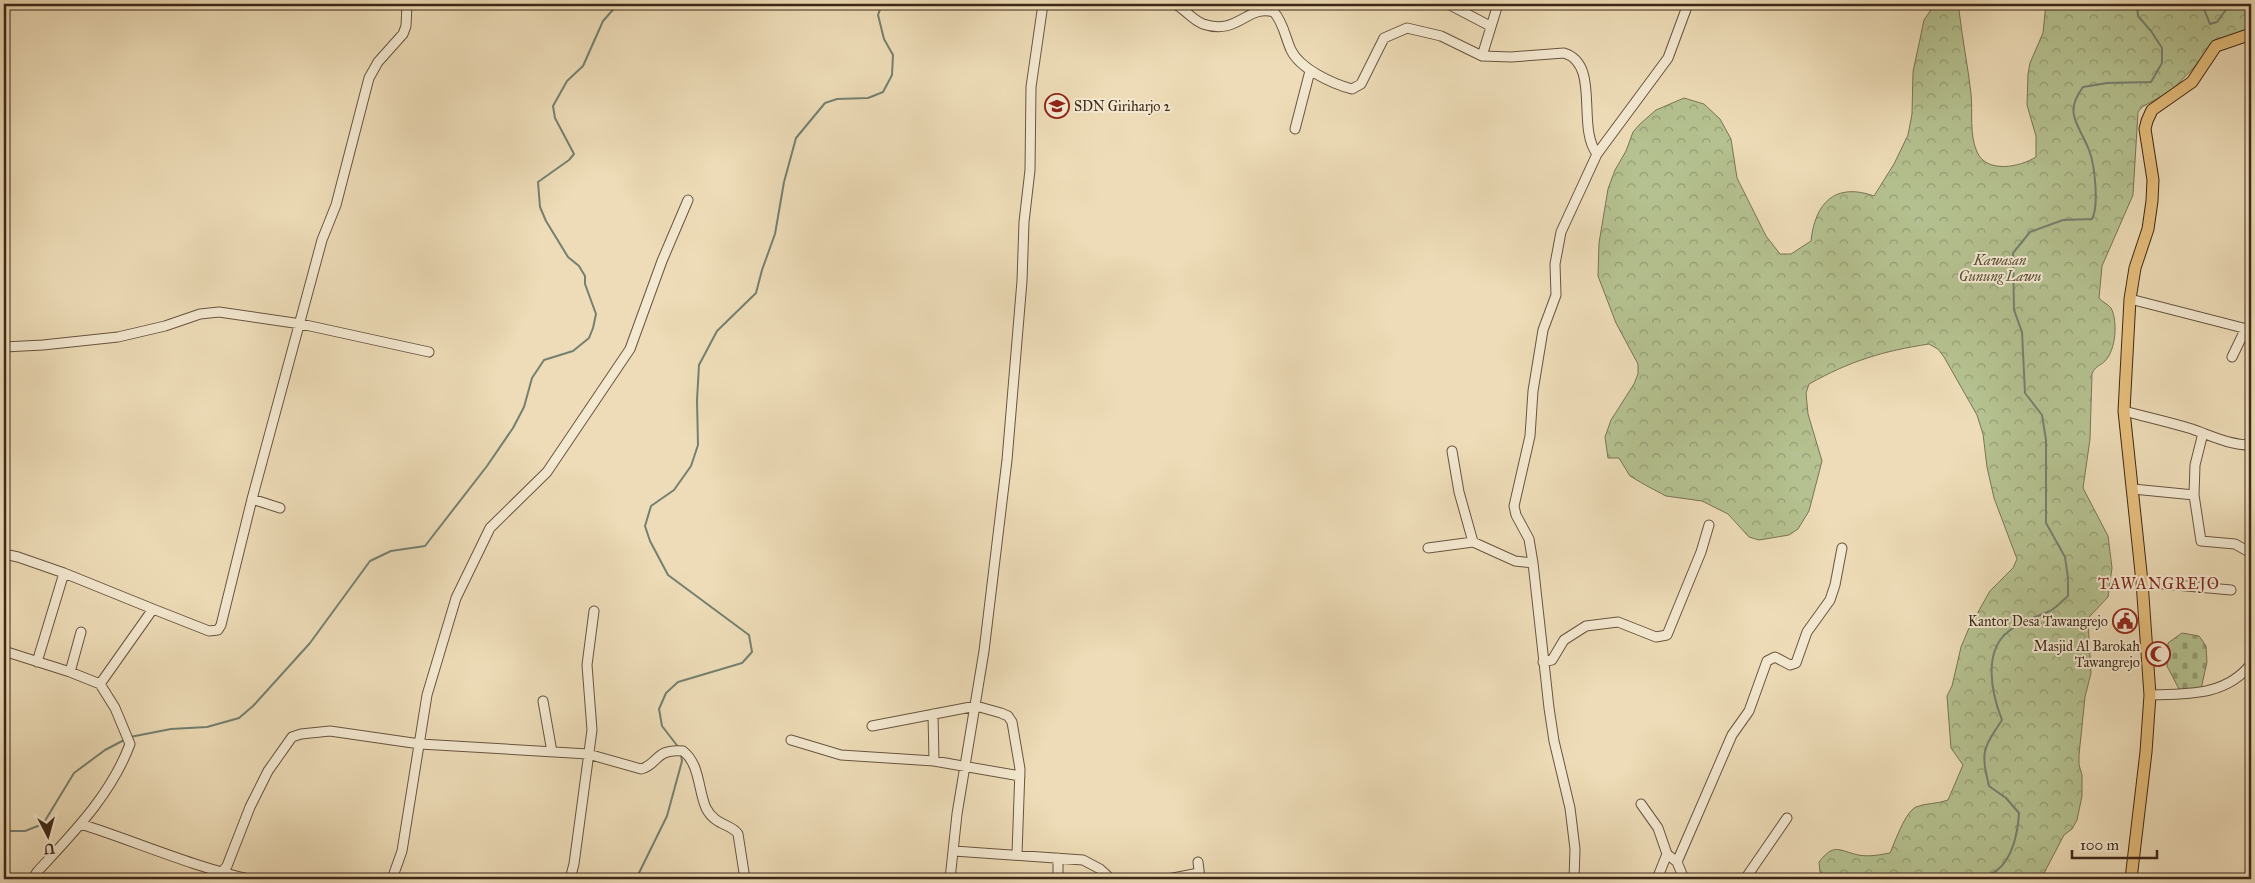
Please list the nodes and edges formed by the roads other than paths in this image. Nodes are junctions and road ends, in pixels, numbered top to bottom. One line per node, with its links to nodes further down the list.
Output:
1 (407, 4): 15 (street)
2 (1043, 4): 49 (street)
3 (1175, 4): 10 (street)
4 (1448, 4): 7 (street)
5 (1498, 4): 7 (street)
6 (1688, 4): 12 (street)
7 (1490, 26): 9 (street)
8 (2251, 34): 14 (main road)
9 (1482, 56): 10 (street); 12 (street)
10 (1310, 71): 11 (street)
11 (1295, 129)
12 (1597, 154): 34 (street)
13 (688, 200): 53 (street)
14 (2130, 299): 16 (street); 20 (main road)
15 (301, 324): 17 (street); 18 (street); 26 (street)
16 (2248, 329): 19 (street)
17 (4, 346)
18 (429, 352)
19 (2232, 357)
20 (2124, 411): 21 (street); 24 (main road)
21 (2203, 433): 22 (street); 25 (street)
22 (2251, 444)
23 (1452, 451): 29 (street)
24 (2133, 489): 25 (street); 36 (main road)
25 (2194, 495): 32 (street)
26 (252, 499): 27 (street); 38 (street)
27 (280, 508)
28 (1709, 525): 43 (street)
29 (1473, 542): 30 (street); 34 (street)
30 (1428, 548)
31 (1842, 548): 67 (street)
32 (2251, 552)
33 (4, 554): 35 (street)
34 (1533, 563): 43 (street)
35 (64, 573): 38 (street); 42 (street)
36 (2142, 582): 37 (street); 47 (main road)
37 (2232, 590)
38 (153, 609): 46 (street)
39 (594, 611): 55 (street)
40 (80, 632): 45 (street)
41 (7, 652): 42 (street)
42 (37, 662): 45 (street)
43 (1543, 662): 79 (street)
44 (2251, 664): 47 (street)
45 (70, 672): 46 (street)
46 (100, 684): 61 (street)
47 (2150, 695): 83 (main road)
48 (543, 701): 54 (street)
49 (976, 706): 50 (street); 57 (street); 58 (street)
50 (933, 714): 51 (street); 56 (street)
51 (872, 726)
52 (790, 740): 56 (street)
53 (420, 744): 54 (street); 68 (street); 72 (street)
54 (552, 752): 55 (street)
55 (588, 754): 73 (street); 74 (street)
56 (934, 761): 57 (street)
57 (966, 766): 58 (street); 62 (street)
58 (1020, 776): 63 (street)
59 (1641, 804): 64 (street)
60 (1787, 818): 82 (street)
61 (81, 824): 68 (street); 70 (street)
62 (954, 851): 63 (street); 75 (street)
63 (1017, 854): 65 (street)
64 (1667, 854): 67 (street); 80 (street)
65 (1058, 858): 76 (street); 77 (street)
66 (1198, 862): 69 (street)
67 (1677, 862): 81 (street)
68 (221, 873): 71 (street)
69 (1200, 876): 78 (street)
70 (33, 879)
71 (249, 879)
72 (392, 879)
73 (570, 879)
74 (745, 879)
75 (950, 879)
76 (1058, 879)
77 (1111, 879)
78 (1168, 879)
79 (1574, 879)
80 (1656, 879)
81 (1684, 879)
82 (1745, 879)
83 (2131, 879)

